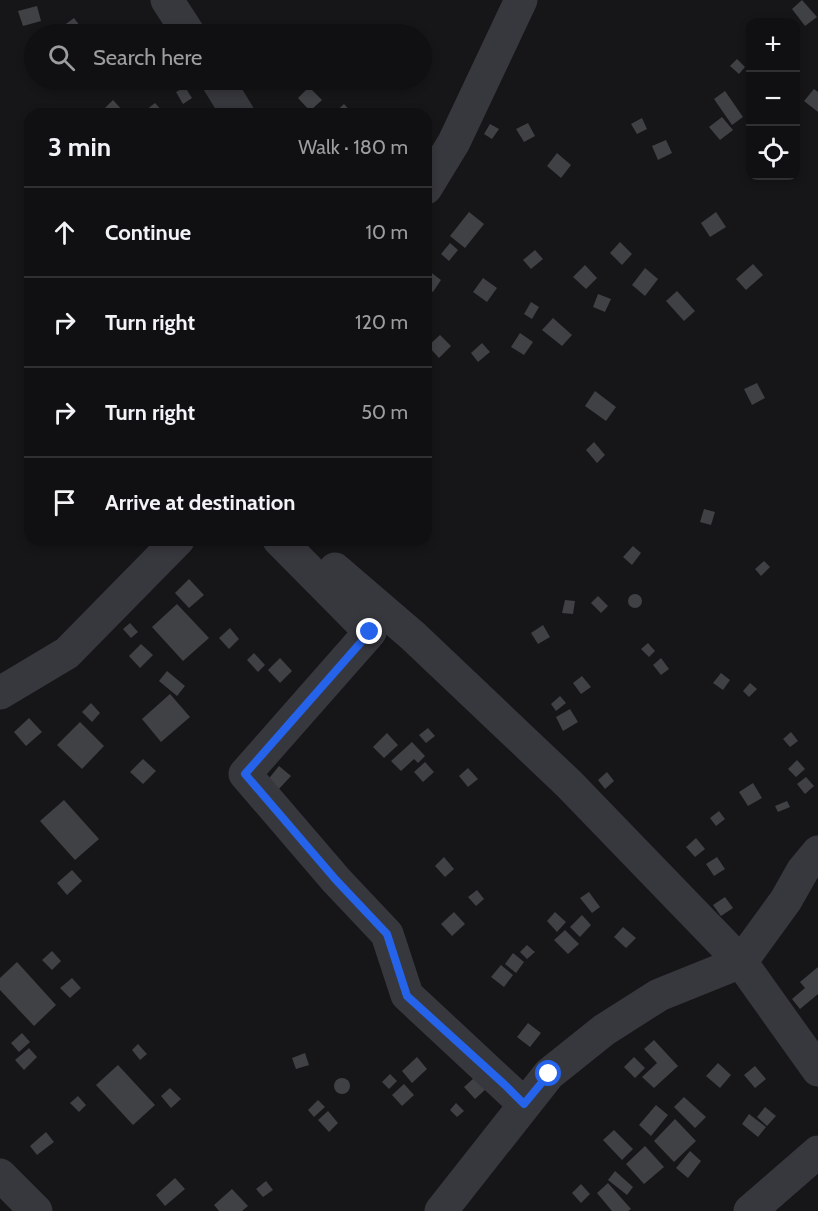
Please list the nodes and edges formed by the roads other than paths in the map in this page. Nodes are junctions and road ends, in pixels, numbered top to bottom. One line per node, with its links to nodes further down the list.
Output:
1 (167, 0): 3 (street)
2 (521, 0): 6 (street)
3 (183, 24)
4 (223, 90): 5 (street)
5 (234, 108)
6 (432, 178)
7 (172, 546): 10 (street)
8 (285, 546): 14 (street)
9 (309, 546): 12 (street)
10 (0, 693)
11 (818, 852): 12 (street)
12 (741, 962): 13 (street); 14 (street)
13 (818, 1070)
14 (524, 1104): 18 (street)
15 (818, 1152): 19 (street)
16 (0, 1175): 17 (street)
17 (36, 1211)
18 (441, 1211)
19 (750, 1211)

